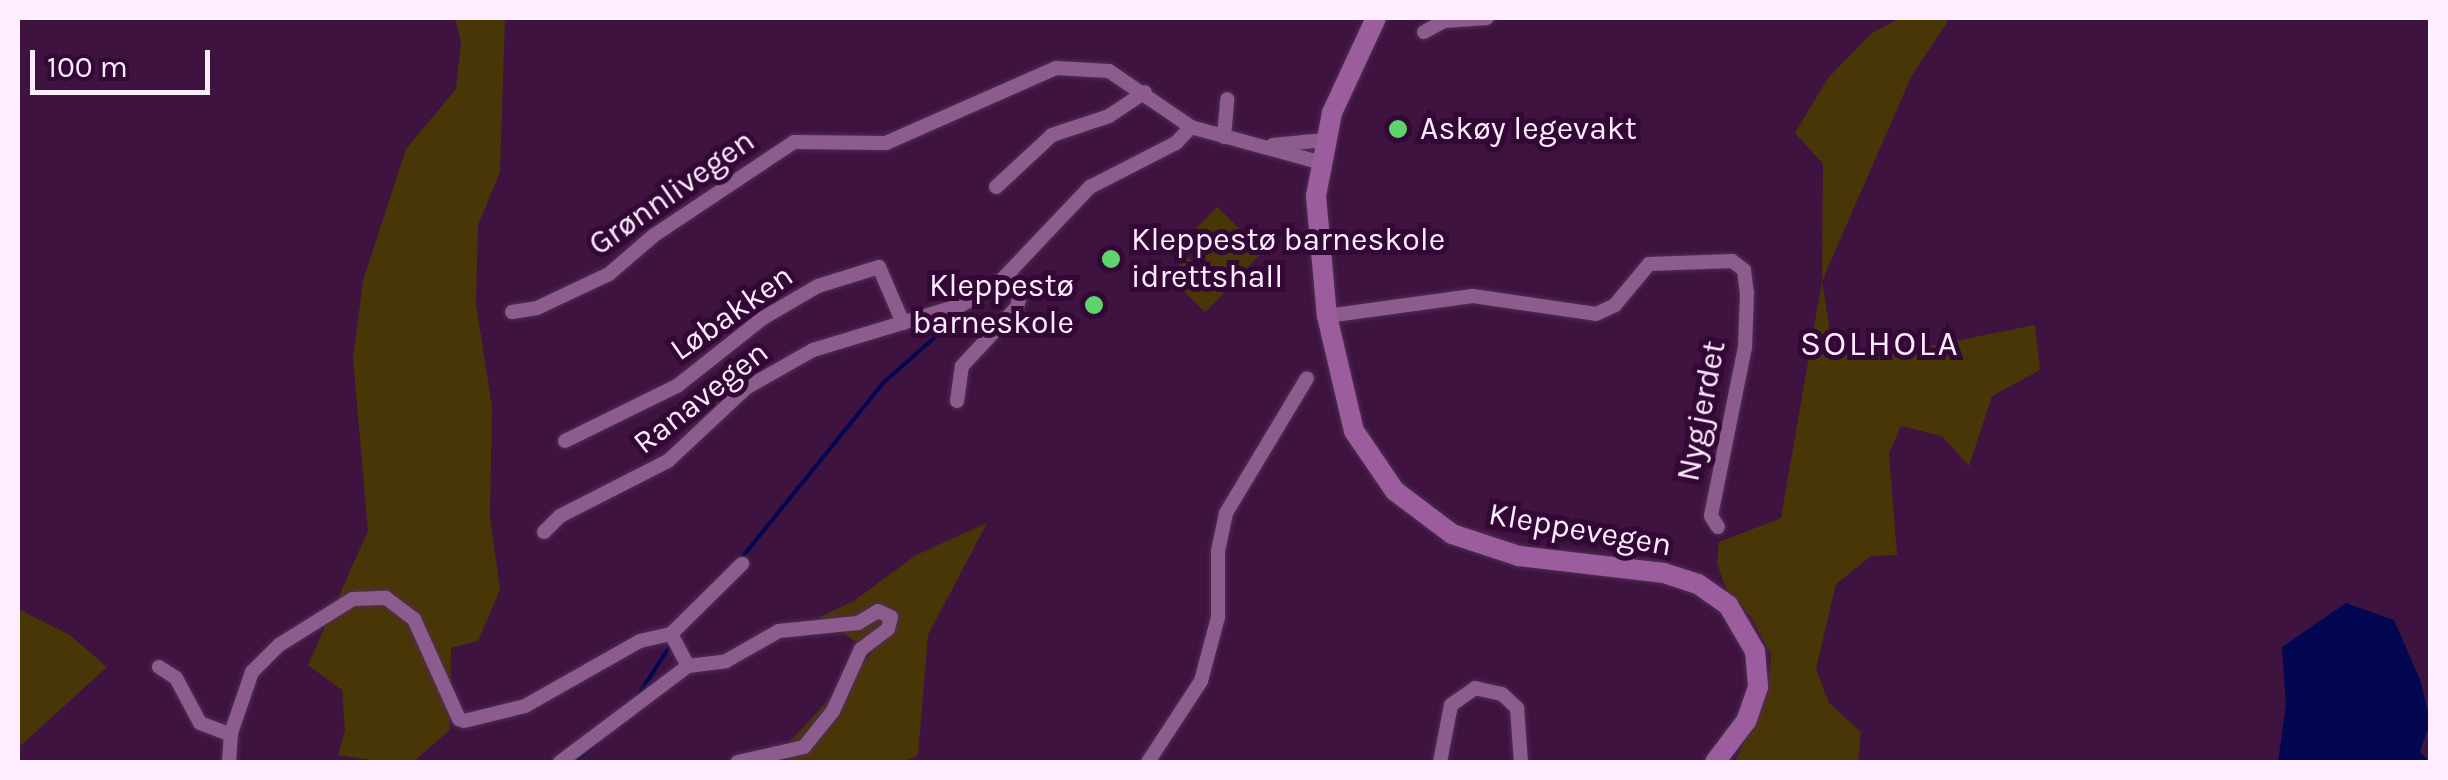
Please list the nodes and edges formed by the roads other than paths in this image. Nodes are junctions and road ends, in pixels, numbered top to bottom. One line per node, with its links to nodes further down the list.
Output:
1 (1376, 18): 8 (main road, Kleppevegen)
2 (1487, 18): 3 (street)
3 (1424, 32)
4 (1145, 92): 6 (street, Grønnlivegen); 11 (street); 13 (street, Grønnlivegen)
5 (1227, 99): 7 (street)
6 (1191, 127): 7 (street, Grønnlivegen); 12 (street, Ranavegen)
7 (1224, 137): 9 (street, Grønnlivegen)
8 (1325, 140): 9 (street, Grønnlivegen); 10 (main road, Kleppevegen)
9 (1273, 145): 10 (street, Grønnlivegen)
10 (1320, 162): 14 (main road, Kleppevegen)
11 (996, 187)
12 (1010, 277): 15 (street, Ranavegen); 17 (street)
13 (512, 312)
14 (1326, 316): 19 (street, Nygjerdet); 32 (main road, Kleppevegen)
15 (903, 323): 18 (street, Løbakken); 20 (street, Ranavegen)
16 (1307, 378): 29 (street)
17 (957, 401)
18 (565, 440)
19 (1718, 527)
20 (544, 532)
21 (742, 564): 22 (street)
22 (671, 634): 23 (street); 25 (street)
23 (688, 666): 27 (street); 28 (street)
24 (159, 667): 25 (street)
25 (231, 735): 26 (street)
26 (229, 762)
27 (560, 762)
28 (738, 762)
29 (1148, 762)
30 (1440, 762): 31 (street)
31 (1522, 762)
32 (1714, 762)

